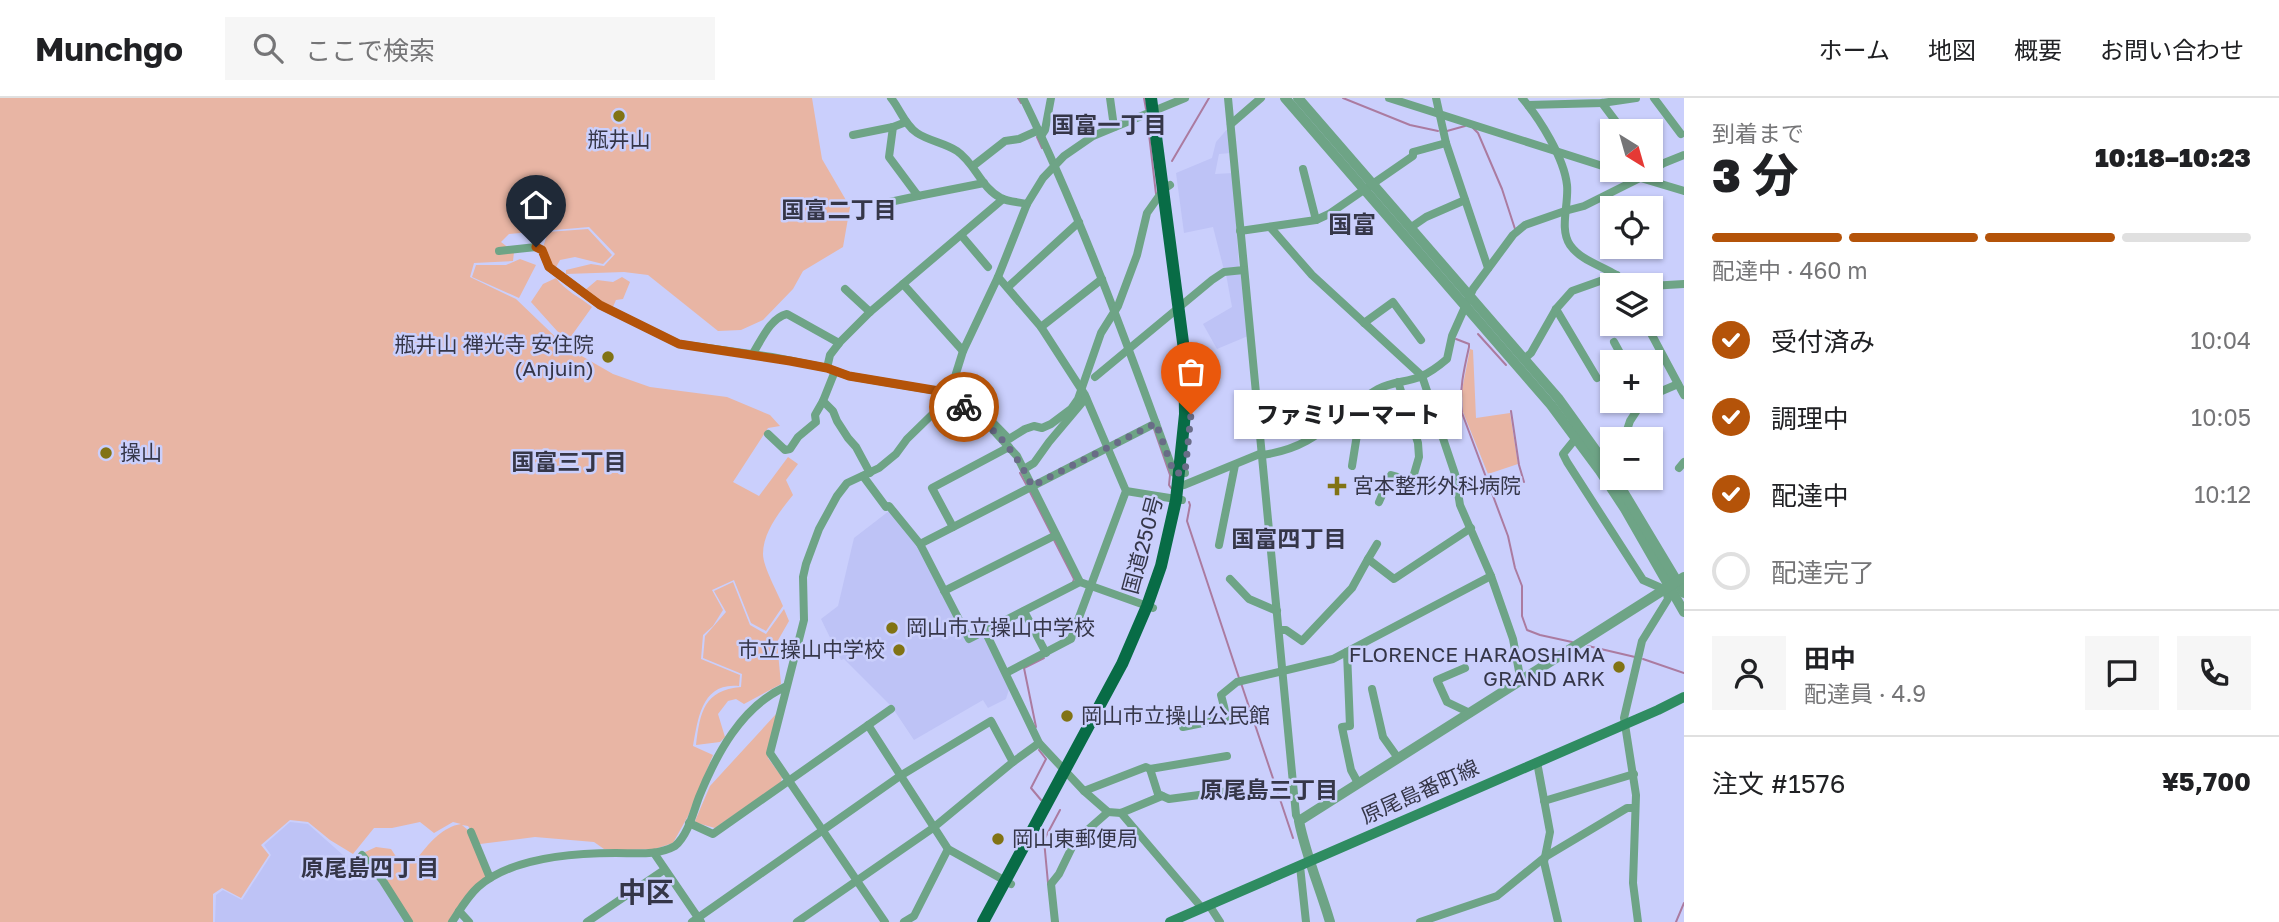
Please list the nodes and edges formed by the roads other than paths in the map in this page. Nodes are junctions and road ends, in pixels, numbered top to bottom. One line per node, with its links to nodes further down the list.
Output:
1 (891, 98): 21 (street)
2 (1023, 98): 25 (street)
3 (1051, 98): 25 (street)
4 (1110, 98): 24 (street)
5 (1185, 98): 18 (street)
6 (1228, 98): 22 (street)
7 (1261, 98): 22 (street)
8 (1284, 98): 40 (street)
9 (1298, 98): 40 (street)
10 (1389, 98): 19 (street)
11 (1436, 98): 19 (street)
12 (1636, 98): 14 (street)
13 (1654, 98): 26 (street)
14 (1618, 99): 17 (street)
15 (1580, 101): 16 (street); 17 (street)
16 (1525, 102): 29 (street)
17 (1602, 103): 20 (street)
18 (1156, 104): 24 (street); 39 (highway, 国道250号)
19 (1438, 114): 28 (street); 29 (street)
20 (1614, 119)
21 (906, 122): 23 (street); 33 (street)
22 (1231, 124): 52 (street)
23 (893, 127): 27 (street); 42 (street)
24 (1114, 127): 34 (street)
25 (1038, 133): 33 (street); 34 (street)
26 (1681, 134)
27 (853, 135)
28 (1446, 144): 40 (street); 44 (street)
29 (1553, 150): 32 (street); 47 (street)
30 (1684, 155): 31 (street)
31 (1663, 164)
32 (1600, 165)
33 (973, 166): 38 (street)
34 (1053, 167): 46 (street); 49 (street)
35 (1303, 169): 48 (street)
36 (1632, 182): 47 (street)
37 (1657, 182): 41 (street)
38 (984, 183): 42 (street); 43 (street)
39 (1167, 187): 68 (highway, 国道250号); 71 (street)
40 (1368, 187): 48 (street); 51 (street); 67 (street)
41 (1684, 191)
42 (918, 196): 45 (street)
43 (1003, 199): 46 (street); 53 (street)
44 (1465, 200): 51 (street); 56 (street)
45 (884, 203)
46 (1027, 204): 59 (street)
47 (1565, 211): 56 (street); 58 (street)
48 (1316, 219): 50 (street)
49 (1077, 224): 60 (street); 65 (street)
50 (1269, 227): 52 (street); 72 (street)
51 (1410, 228): 67 (street)
52 (1240, 231): 57 (street)
53 (961, 235): 55 (street); 62 (street)
54 (499, 251): 81 (street)
55 (988, 267)
56 (1488, 268): 67 (street)
57 (1244, 270): 68 (street); 100 (street)
58 (1612, 273)
59 (998, 277): 65 (street); 80 (street)
60 (1099, 280): 71 (street); 73 (street)
61 (1600, 281): 69 (street)
62 (903, 284): 70 (street); 80 (street)
63 (1684, 284): 64 (street)
64 (1663, 285)
65 (1008, 287): 73 (street)
66 (845, 289): 70 (street)
67 (1467, 301): 82 (street); 84 (street); 97 (street)
68 (1182, 306): 78 (street); 106 (highway, 国道250号)
69 (1556, 309): 82 (street); 86 (street)
70 (870, 312): 77 (street)
71 (1113, 314): 78 (street); 90 (street)
72 (1364, 323): 75 (street); 84 (street)
73 (1041, 327): 90 (street)
74 (1652, 336): 88 (street)
75 (1421, 340)
76 (1614, 342): 79 (street)
77 (839, 343): 81 (street); 83 (street)
78 (1127, 350): 85 (street); 95 (street)
79 (1618, 350)
80 (963, 351): 92 (street)
81 (752, 355): 83 (street)
82 (1524, 359): 101 (street)
83 (831, 369): 92 (street); 93 (street)
84 (1422, 376): 87 (street); 113 (street)
85 (1095, 377)
86 (1597, 377)
87 (1398, 382): 94 (street); 111 (street)
88 (1678, 384): 89 (street); 91 (street)
89 (1663, 390)
90 (1084, 394): 92 (street); 99 (street); 104 (street)
91 (1684, 395)
92 (949, 396): 98 (street); 105 (street)
93 (823, 401): 96 (street); 105 (street)
94 (1357, 405): 100 (street); 103 (street)
95 (1153, 424): 99 (street); 106 (street)
96 (768, 434)
97 (1576, 439): 122 (street); 122 (street)
98 (1009, 447): 104 (street); 112 (street)
99 (1106, 447): 107 (street); 109 (street)
100 (1262, 454): 102 (street); 128 (street)
101 (1600, 456)
102 (1235, 465): 106 (street); 117 (street)
103 (1352, 466)
104 (1024, 469): 107 (street)
105 (867, 474): 115 (street); 138 (street)
106 (1183, 477): 110 (highway, 国道250号)
107 (1032, 486): 112 (street); 114 (street)
108 (1622, 490): 122 (street)
109 (1126, 491): 110 (street); 123 (street)
110 (1179, 500): 126 (highway, 国道250号)
111 (1379, 502)
112 (953, 527): 115 (street)
113 (1471, 528): 118 (street); 119 (street)
114 (1054, 536): 121 (street); 124 (street)
115 (920, 544): 124 (street)
116 (1377, 544): 118 (street)
117 (1219, 545)
118 (1368, 559): 130 (street)
119 (1491, 576): 132 (street); 137 (street)
120 (1230, 579): 128 (street)
121 (1080, 582): 123 (street); 127 (street)
122 (1674, 584): 125 (street); 129 (street); 137 (street); 143 (street)
123 (1090, 586): 126 (street); 133 (street)
124 (944, 591): 131 (street)
125 (1684, 593)
126 (1150, 607): 152 (highway, 国道250号)
127 (1024, 611): 131 (street); 133 (street)
128 (1277, 611): 130 (street)
129 (1684, 612)
130 (1279, 630): 135 (street)
131 (985, 631): 136 (street)
132 (1347, 652): 135 (street); 156 (street)
133 (1046, 653): 136 (street)
134 (1465, 668): 142 (street)
135 (1282, 671): 145 (street); 164 (street)
136 (1006, 673): 146 (street)
137 (1521, 682): 142 (street)
138 (785, 687): 155 (street); 165 (street)
139 (1372, 689): 148 (street)
140 (1684, 697): 143 (main road, 原尾島番町線)
141 (891, 709): 144 (street)
142 (1470, 713): 148 (street)
143 (1626, 724): 150 (main road, 原尾島番町線); 153 (street)
144 (868, 725): 154 (street); 155 (street)
145 (1183, 727)
146 (1040, 743): 149 (street); 152 (street)
147 (1227, 756): 151 (street)
148 (1398, 758): 156 (street)
149 (1013, 762): 154 (street); 166 (street)
150 (1537, 762): 160 (street); 173 (main road, 原尾島番町線)
151 (1150, 769): 157 (street); 159 (street)
152 (1069, 772): 157 (street); 177 (highway, 国道250号)
153 (1633, 774): 160 (street); 161 (street)
154 (900, 776): 166 (street); 167 (street)
155 (789, 783): 165 (street); 167 (street)
156 (1358, 783): 164 (street)
157 (1084, 790): 162 (street)
158 (1228, 791): 159 (street)
159 (1162, 796): 163 (street)
160 (1544, 801): 172 (street)
161 (1635, 808): 172 (street); 197 (street)
162 (1108, 812): 163 (street); 190 (street)
163 (1121, 813): 178 (street)
164 (1299, 821): 173 (street)
165 (689, 823): 170 (street)
166 (933, 828): 169 (street); 176 (street)
167 (822, 831): 176 (street); 180 (street)
168 (471, 832): 175 (street)
169 (948, 849): 177 (street); 187 (street)
170 (654, 853): 174 (street); 175 (street)
171 (362, 855): 181 (street)
172 (1545, 858): 195 (street); 196 (street)
173 (1305, 864): 178 (main road, 原尾島番町線); 193 (street); 194 (street)
174 (664, 870): 180 (street); 184 (street)
175 (490, 878): 179 (street)
176 (856, 881): 185 (street); 186 (street)
177 (1008, 882): 188 (highway, 国道250号); 189 (highway, 国道250号)
178 (1205, 907): 191 (main road, 原尾島番町線); 192 (street)
179 (459, 911): 182 (street); 183 (street)
180 (697, 921)
181 (409, 922)
182 (452, 922)
183 (469, 922)
184 (587, 922)
185 (797, 922)
186 (885, 922)
187 (904, 922)
188 (983, 922)
189 (991, 922)
190 (1055, 922)
191 (1170, 922)
192 (1220, 922)
193 (1306, 922)
194 (1330, 922)
195 (1420, 922)
196 (1558, 922)
197 (1638, 922)

